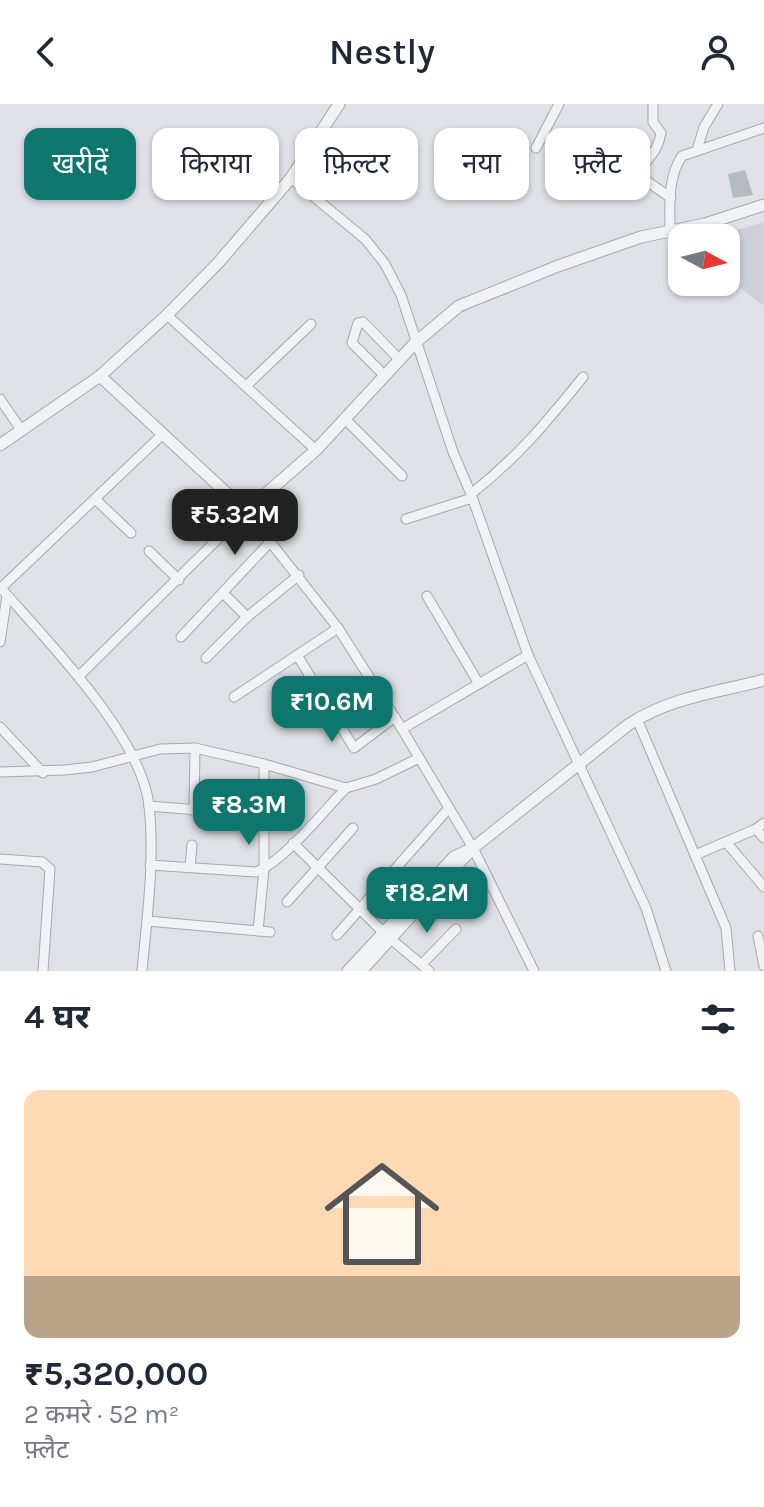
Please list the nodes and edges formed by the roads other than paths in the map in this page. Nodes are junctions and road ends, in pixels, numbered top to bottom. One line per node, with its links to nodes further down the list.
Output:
1 (339, 104): 8 (street)
2 (559, 104): 6 (street)
3 (653, 104): 9 (street)
4 (718, 104): 7 (street)
5 (764, 128): 7 (street)
6 (536, 148)
7 (697, 150): 9 (street)
8 (291, 178): 14 (street); 16 (street)
9 (671, 198): 11 (street)
10 (764, 205): 12 (street)
11 (670, 224)
12 (698, 224)
13 (668, 232): 16 (street)
14 (167, 315): 18 (street); 21 (street)
15 (311, 324): 21 (street)
16 (415, 343): 17 (street); 29 (street)
17 (400, 360): 19 (street); 19 (street)
18 (100, 376): 24 (street); 25 (street)
19 (385, 376): 23 (street)
20 (583, 377): 29 (street)
21 (246, 386): 27 (street)
22 (0, 399): 24 (street)
23 (345, 419): 27 (street); 28 (street)
24 (22, 431): 26 (street)
25 (163, 434): 30 (street); 31 (street)
26 (0, 445)
27 (316, 450): 31 (street)
28 (402, 476)
29 (472, 496): 32 (street); 46 (street)
30 (95, 499): 33 (street); 38 (street)
31 (246, 511): 34 (street); 37 (street)
32 (406, 519)
33 (131, 533)
34 (270, 542): 36 (street); 39 (street)
35 (149, 551): 37 (street)
36 (299, 575): 41 (street); 42 (street)
37 (179, 580): 48 (street)
38 (3, 590): 44 (street); 48 (street)
39 (224, 594): 41 (street); 43 (street)
40 (427, 596): 50 (street)
41 (247, 617): 47 (street)
42 (338, 628): 45 (street); 52 (street)
43 (181, 637)
44 (0, 642)
45 (297, 655): 51 (street); 52 (street)
46 (528, 655): 50 (street); 59 (street)
47 (206, 658)
48 (79, 676): 57 (street)
49 (764, 680): 53 (street)
50 (479, 684): 55 (street)
51 (234, 697)
52 (395, 717): 55 (street)
53 (637, 719): 59 (street); 75 (street)
54 (0, 727): 62 (street)
55 (402, 729): 58 (street)
56 (195, 748): 57 (street); 60 (street); 66 (street)
57 (133, 755): 62 (street); 64 (street)
58 (419, 758): 63 (street); 65 (street)
59 (577, 763): 74 (street); 98 (street)
60 (264, 764): 63 (street); 80 (street)
61 (0, 772): 62 (street)
62 (43, 773)
63 (346, 788): 72 (street)
64 (149, 806): 66 (street); 77 (street)
65 (449, 808): 74 (street); 83 (street)
66 (194, 811): 67 (street)
67 (235, 813)
68 (760, 826): 70 (street); 71 (street)
69 (353, 828): 79 (street)
70 (764, 838)
71 (726, 842): 75 (street); 81 (street)
72 (293, 843): 79 (street); 80 (street)
73 (192, 845): 78 (street)
74 (473, 848): 89 (street); 97 (street)
75 (695, 855): 99 (street)
76 (0, 859): 93 (street)
77 (150, 865): 78 (street); 84 (street)
78 (190, 867): 80 (street)
79 (319, 868): 82 (street); 83 (street)
80 (264, 869): 86 (street)
81 (764, 887)
82 (287, 902)
83 (361, 908): 88 (street); 89 (street)
84 (147, 921): 86 (street); 94 (street)
85 (456, 929): 92 (street)
86 (258, 931): 87 (street)
87 (270, 932)
88 (337, 935)
89 (388, 936): 92 (street); 95 (street); 96 (street)
90 (758, 936): 91 (street)
91 (764, 966)
92 (426, 968)
93 (43, 971)
94 (142, 971)
95 (348, 971)
96 (361, 971)
97 (534, 971)
98 (666, 971)
99 (730, 971)

